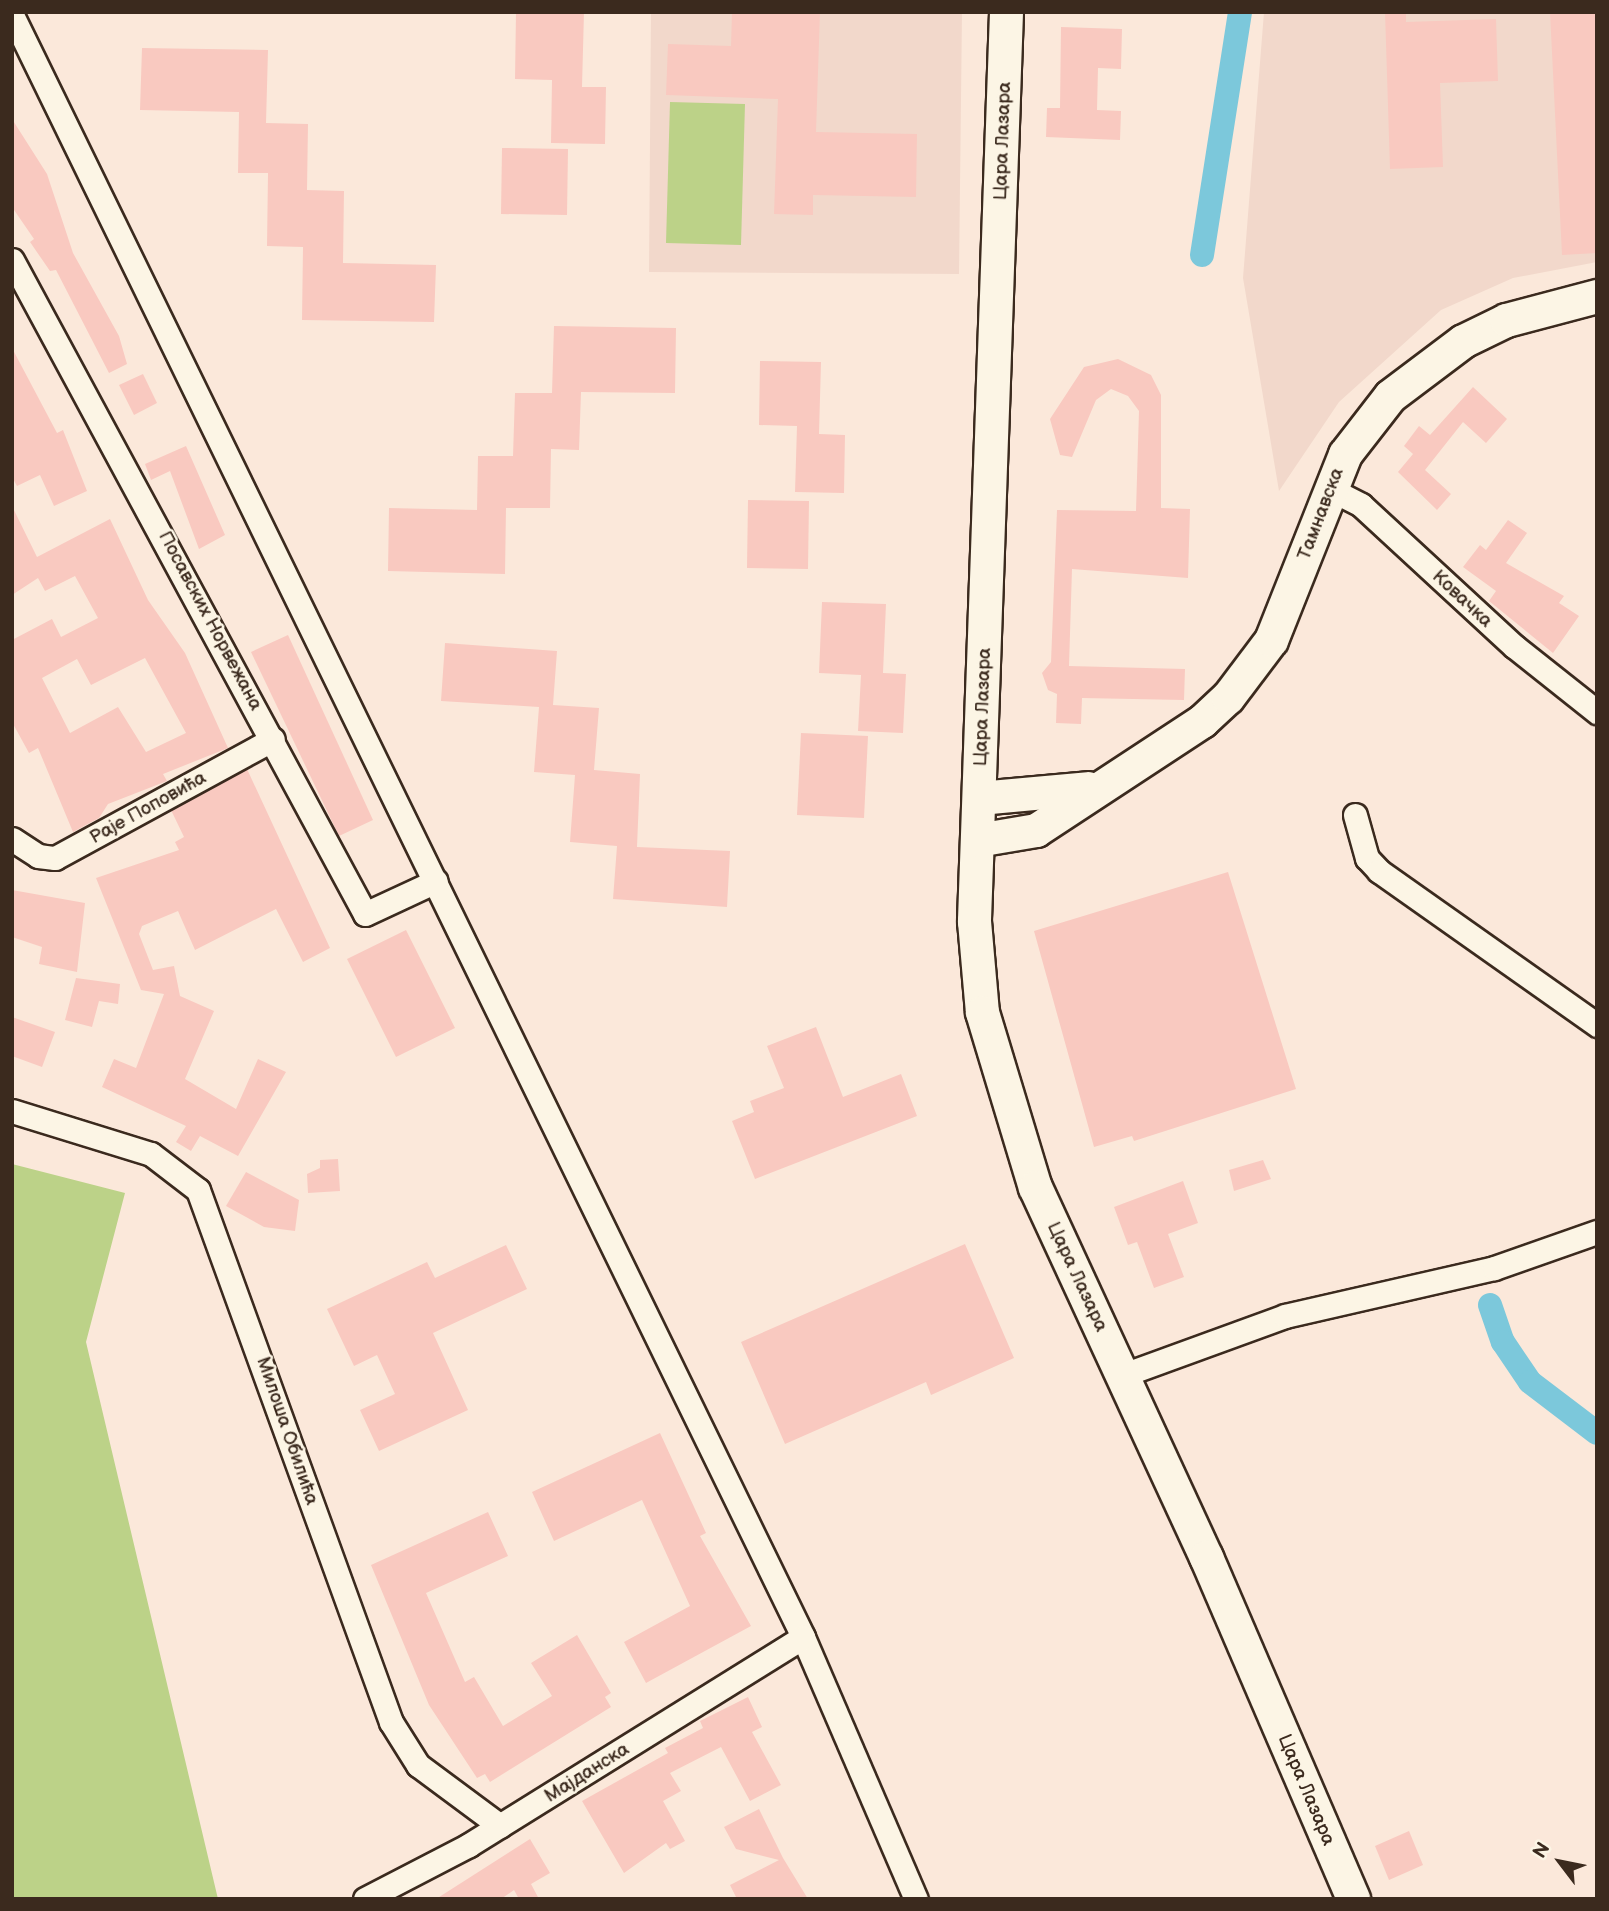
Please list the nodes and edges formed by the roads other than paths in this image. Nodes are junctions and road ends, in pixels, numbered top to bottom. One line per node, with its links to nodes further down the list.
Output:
1 (1006, 12): 9 (main road, Цара Лазара)
2 (12, 15): 14 (street)
3 (12, 260): 7 (street, Посавских Норвежана)
4 (1597, 296): 5 (main road, Тамнавска)
5 (1328, 488): 6 (street, Ковачка); 8 (main road, Тамнавска)
6 (1597, 712)
7 (274, 739): 13 (street, Раје Поповића); 14 (street, Посавских Норвежана)
8 (1092, 788): 9 (main road); 12 (main road, Тамнавска)
9 (979, 798): 12 (main road, Цара Лазара)
10 (1355, 815): 15 (street)
11 (12, 821): 13 (street, Раје Поповића)
12 (977, 840): 18 (main road, Цара Лазара)
13 (18, 841)
14 (436, 880): 19 (street)
15 (1597, 1025)
16 (12, 1111): 20 (street, Милоша Обилића)
17 (1597, 1232): 18 (street)
18 (1123, 1375): 23 (main road, Цара Лазара)
19 (803, 1637): 20 (street, Мајданска); 22 (street)
20 (500, 1826): 21 (street, Мајданска)
21 (365, 1899)
22 (916, 1899)
23 (1353, 1899)

